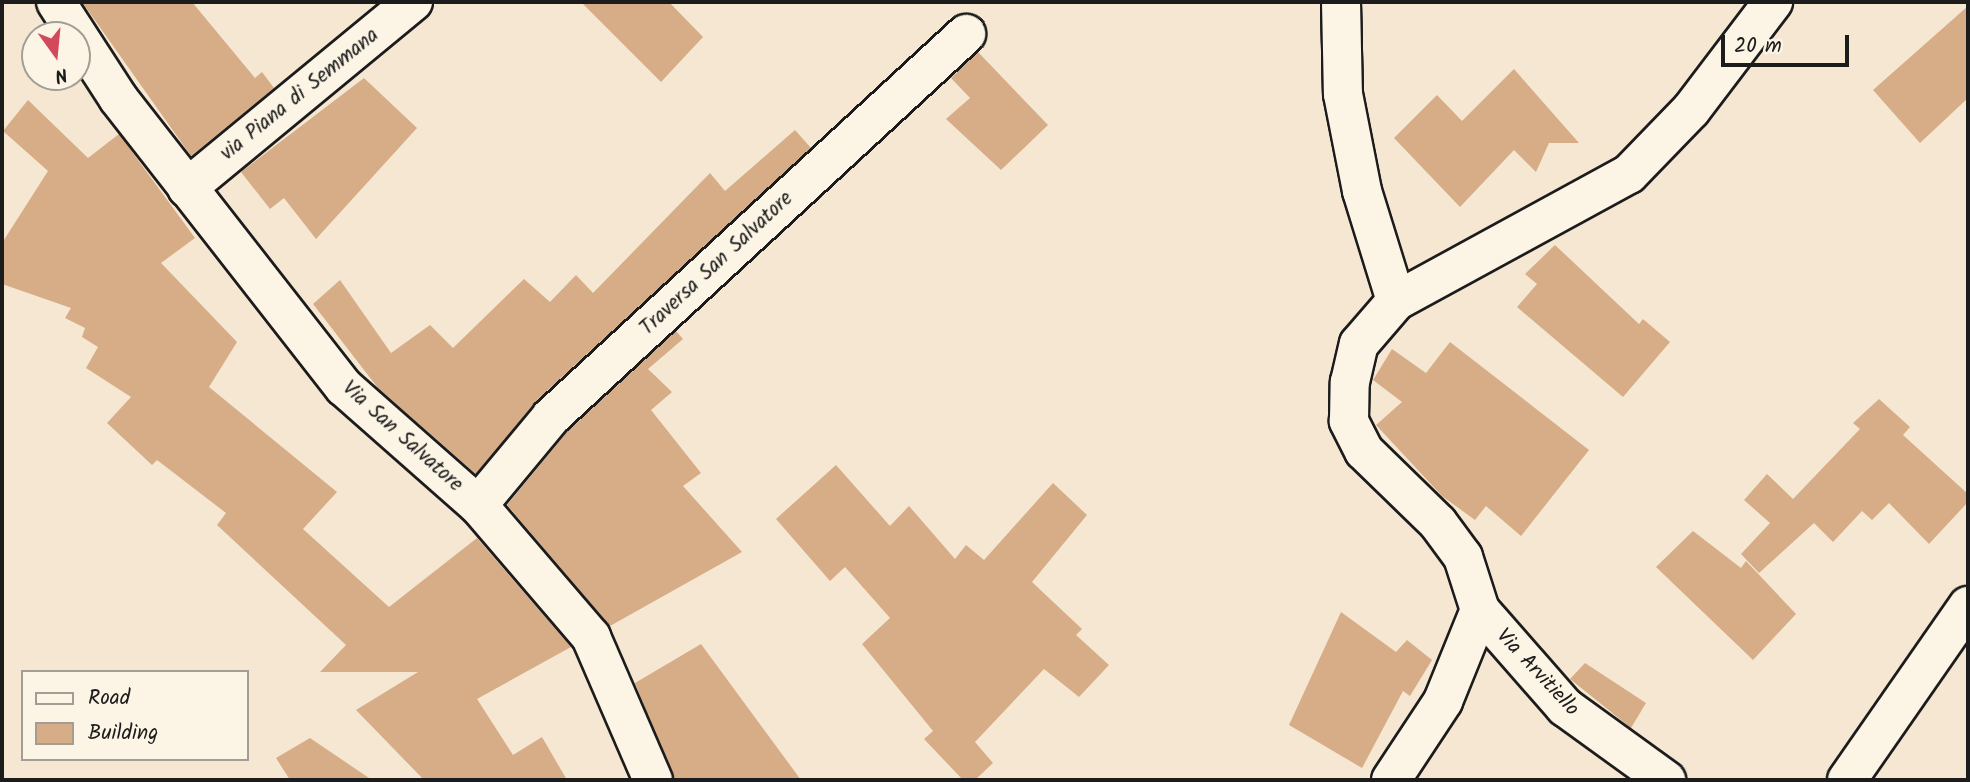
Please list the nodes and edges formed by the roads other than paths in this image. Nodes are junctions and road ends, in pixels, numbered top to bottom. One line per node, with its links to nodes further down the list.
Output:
1 (56, 2): 6 (street, Via San Salvatore)
2 (413, 2): 6 (street, via Piana di Semmana)
3 (1341, 2): 7 (street)
4 (1773, 2): 7 (street)
5 (966, 34): 8 (street, Traversa San Salvatore)
6 (187, 188): 8 (street, Via San Salvatore)
7 (1396, 302): 10 (street)
8 (478, 505): 11 (street, Via San Salvatore)
9 (1968, 606): 14 (street)
10 (1480, 610): 12 (street); 13 (street, Via Arvitiello)
11 (653, 780)
12 (1391, 780)
13 (1666, 780)
14 (1847, 780)

